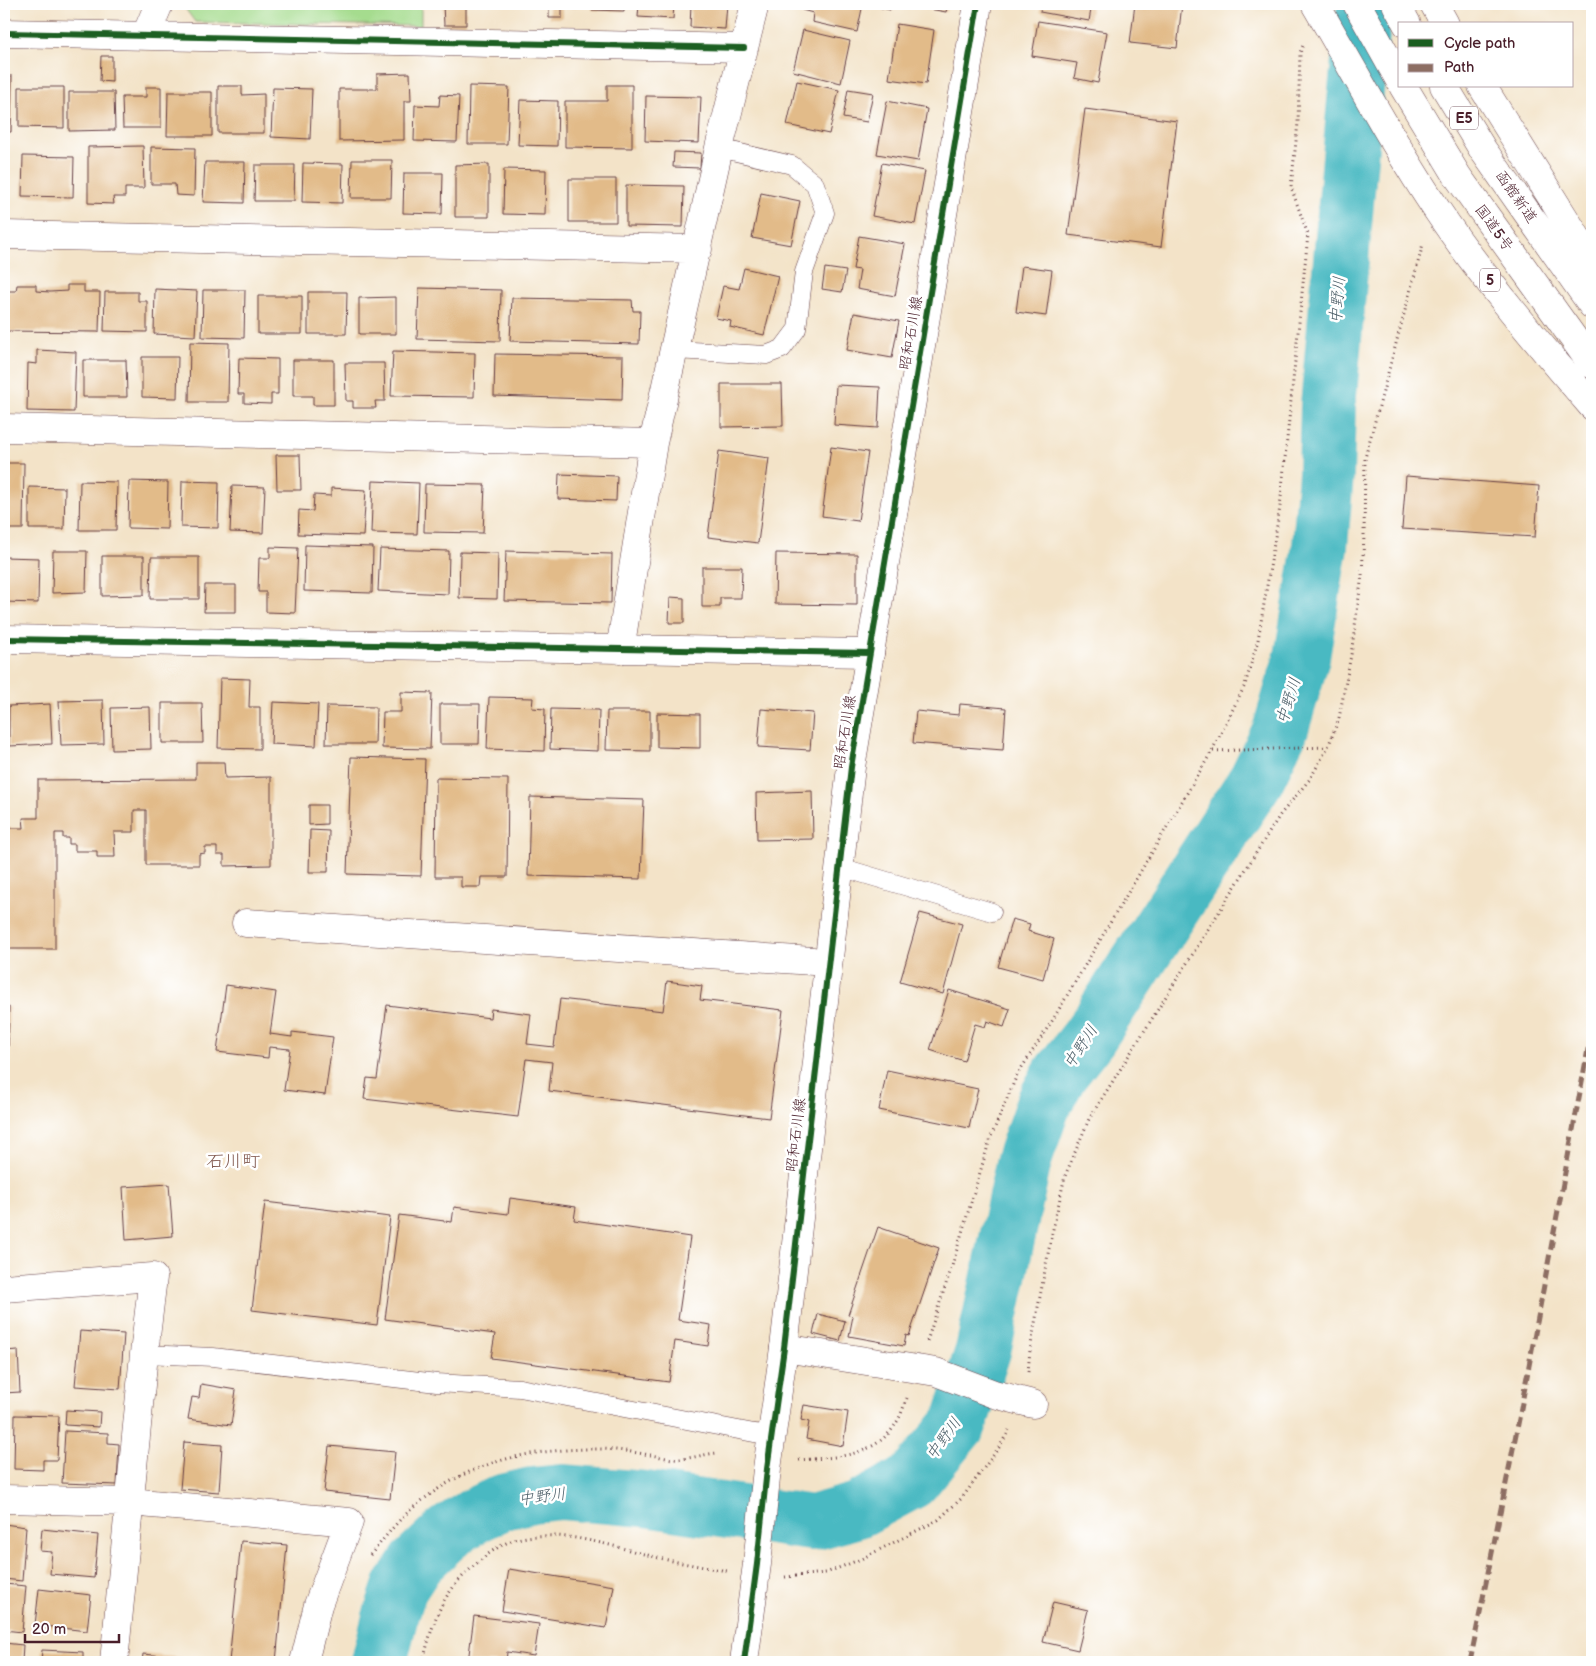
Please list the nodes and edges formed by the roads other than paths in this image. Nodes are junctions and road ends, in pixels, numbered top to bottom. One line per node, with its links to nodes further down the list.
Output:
1 (159, 4): 11 (main road)
2 (754, 4): 12 (main road)
3 (978, 4): 29 (main road, 昭和石川線)
4 (1357, 4): 13 (main road)
5 (1396, 4): 8 (main road)
6 (1434, 4): 9 (main road)
7 (1321, 14): 24 (main road, 5)
8 (1406, 22)
9 (1444, 22)
10 (4, 33): 11 (main road)
11 (146, 35): 12 (main road)
12 (744, 48): 17 (main road)
13 (1398, 77)
14 (1404, 88): 23 (main road, 国道5号 / 5)
15 (1445, 88): 21 (main road, 函館新道 / E5)
16 (1483, 88): 20 (main road)
17 (720, 148): 19 (main road); 22 (lane)
18 (4, 234): 19 (main road)
19 (698, 249): 22 (main road)
20 (1592, 262)
21 (1592, 305)
22 (674, 350): 26 (main road)
23 (1592, 364)
24 (1592, 406)
25 (4, 428): 26 (main road)
26 (653, 443): 28 (main road)
27 (4, 639): 28 (main road)
28 (620, 650): 29 (main road)
29 (870, 653): 30 (main road, 昭和石川線)
30 (840, 868): 31 (lane); 35 (main road, 昭和石川線)
31 (992, 912)
32 (246, 923): 33 (main road)
33 (813, 961)
34 (4, 1288): 36 (main road)
35 (784, 1348): 37 (main road); 38 (main road, 昭和石川線)
36 (144, 1354): 38 (lane); 40 (main road)
37 (1028, 1402)
38 (772, 1434): 43 (main road, 昭和石川線)
39 (4, 1499): 40 (main road)
40 (130, 1502): 41 (main road); 42 (main road)
41 (114, 1662)
42 (304, 1662)
43 (744, 1662)

